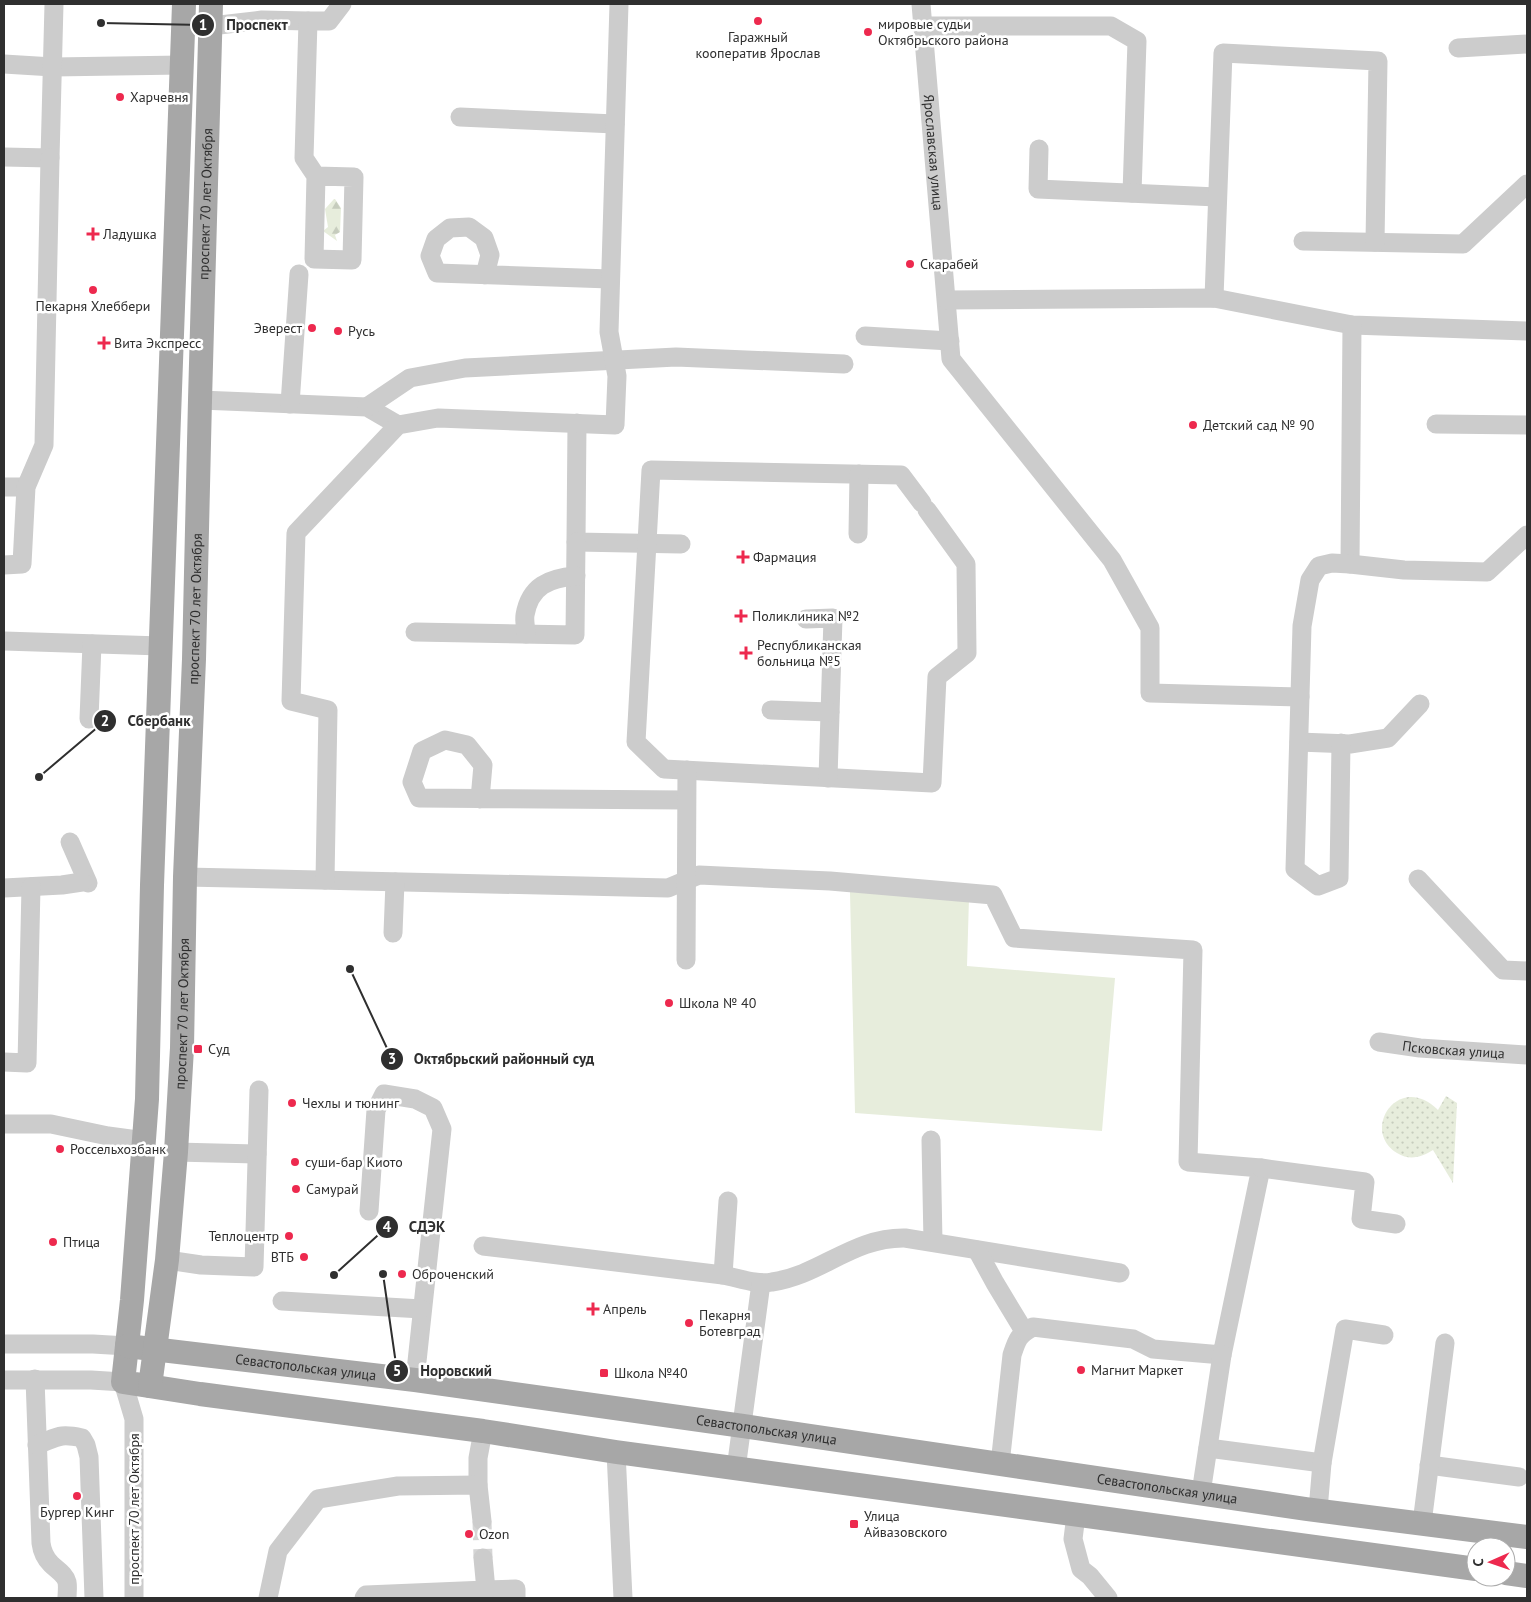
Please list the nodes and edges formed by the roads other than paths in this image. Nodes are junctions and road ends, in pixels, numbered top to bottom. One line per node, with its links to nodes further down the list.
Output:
1 (54, 4): 14 (street)
2 (342, 4): 7 (street)
3 (619, 4): 16 (street)
4 (921, 4): 8 (street, Ярославская улица)
5 (183, 15): 6 (main road); 12 (main road, проспект 70 лет Октября)
6 (211, 15): 7 (street); 13 (main road, проспект 70 лет Октября)
7 (308, 21): 20 (street)
8 (923, 26): 22 (street); 30 (street, Ярославская улица)
9 (1527, 44): 10 (street)
10 (1458, 48)
11 (4, 64): 14 (street)
12 (182, 65): 13 (main road); 14 (street); 37 (main road, проспект 70 лет Октября)
13 (210, 66): 38 (main road, проспект 70 лет Октября)
14 (52, 67): 19 (street)
15 (460, 117): 16 (street)
16 (615, 124): 28 (street)
17 (1039, 150): 22 (street)
18 (4, 157): 19 (street)
19 (50, 158): 47 (street)
20 (316, 176): 20 (street)
21 (1527, 184): 25 (street)
22 (1132, 193): 23 (street)
23 (1218, 197): 25 (street); 29 (street)
24 (1303, 240): 25 (street)
25 (1374, 242)
26 (299, 274): 39 (street)
27 (485, 275): 28 (street)
28 (610, 279): 35 (street)
29 (1214, 298): 30 (street); 31 (street)
30 (947, 300): 34 (street, Ярославская улица)
31 (1352, 325): 32 (street); 53 (street)
32 (1527, 331)
33 (865, 336): 34 (street)
34 (950, 341): 63 (street, Ярославская улица)
35 (614, 360): 36 (street); 40 (street); 41 (street)
36 (844, 364)
37 (170, 400): 38 (main road); 61 (main road, проспект 70 лет Октября)
38 (200, 400): 39 (street); 62 (main road, проспект 70 лет Октября)
39 (290, 404): 40 (street)
40 (367, 407): 43 (street)
41 (577, 423): 43 (street); 50 (street)
42 (1436, 424): 44 (street)
43 (398, 425): 77 (street)
44 (1527, 425)
45 (859, 474): 48 (street); 51 (street); 71 (street)
46 (4, 487): 47 (street)
47 (26, 487): 54 (street)
48 (858, 534)
49 (1527, 535): 53 (street)
50 (576, 542): 51 (street); 55 (street)
51 (647, 544): 52 (street); 70 (street)
52 (681, 544)
53 (1350, 564): 63 (street)
54 (4, 565)
55 (576, 576): 58 (street); 58 (street)
56 (806, 619): 66 (street)
57 (415, 632): 58 (street)
58 (526, 634)
59 (4, 641): 60 (street)
60 (92, 644): 61 (street); 67 (street)
61 (161, 646): 62 (main road); 80 (main road, проспект 70 лет Октября)
62 (194, 646): 75 (main road, проспект 70 лет Октября)
63 (1300, 697): 68 (street)
64 (1420, 704): 69 (street)
65 (772, 710): 66 (street)
66 (830, 712): 71 (street)
67 (88, 719)
68 (1299, 742): 69 (street); 69 (street)
69 (1341, 743)
70 (687, 770): 71 (street); 73 (street)
71 (828, 778)
72 (480, 799): 73 (street)
73 (686, 800): 78 (street)
74 (70, 842): 81 (street)
75 (185, 877): 77 (street); 80 (main road); 93 (main road, проспект 70 лет Октября)
76 (1418, 879): 85 (street)
77 (325, 880): 79 (street)
78 (685, 881): 79 (street); 84 (street); 95 (street)
79 (395, 882): 83 (street)
80 (152, 884): 92 (main road, проспект 70 лет Октября)
81 (31, 887): 82 (street); 88 (street)
82 (4, 888)
83 (393, 933)
84 (686, 960)
85 (1527, 971)
86 (1379, 1042): 87 (street, Псковская улица)
87 (1527, 1055)
88 (4, 1062)
89 (259, 1090): 94 (street)
90 (4, 1124): 92 (street)
91 (931, 1140): 99 (street)
92 (145, 1141): 112 (main road, проспект 70 лет Октября)
93 (176, 1152): 94 (street); 102 (main road, проспект 70 лет Октября)
94 (257, 1154): 102 (street)
95 (1261, 1168): 98 (street); 114 (street)
96 (728, 1201): 104 (street)
97 (369, 1211): 107 (street)
98 (1396, 1224)
99 (933, 1242): 101 (street); 105 (street)
100 (483, 1246): 104 (street)
101 (977, 1250): 103 (street); 108 (street)
102 (168, 1260): 113 (main road, проспект 70 лет Октября)
103 (1120, 1273)
104 (723, 1275): 105 (street)
105 (761, 1283): 121 (street)
106 (282, 1301): 107 (street)
107 (422, 1309): 117 (street)
108 (1024, 1332): 114 (street); 127 (street)
109 (1384, 1335): 126 (street)
110 (1445, 1343): 128 (street)
111 (4, 1344): 112 (street, Севастопольская улица)
112 (127, 1346): 113 (main road, Севастопольская улица); 118 (main road, проспект 70 лет Октября)
113 (156, 1350): 117 (main road, Севастопольская улица); 119 (main road, проспект 70 лет Октября)
114 (1222, 1355): 124 (street)
115 (35, 1379): 116 (street); 118 (street); 123 (street)
116 (4, 1380)
117 (415, 1380): 121 (main road, Севастопольская улица)
118 (124, 1382): 119 (main road); 120 (street, проспект 70 лет Октября)
119 (150, 1386): 120 (street, проспект 70 лет Октября); 122 (main road)
120 (134, 1419): 143 (street, проспект 70 лет Октября)
121 (743, 1426): 127 (main road, Севастопольская улица); 129 (street)
122 (483, 1432): 125 (main road); 131 (street)
123 (37, 1446): 141 (street); 142 (street)
124 (1208, 1448): 126 (street); 132 (street)
125 (616, 1452): 129 (main road); 147 (street)
126 (1322, 1463): 133 (street)
127 (1000, 1464): 132 (main road, Севастопольская улица)
128 (1429, 1465): 130 (street); 136 (street)
129 (736, 1469): 134 (main road)
130 (1519, 1477)
131 (478, 1484): 135 (street); 144 (street)
132 (1201, 1493): 133 (main road, Севастопольская улица)
133 (1318, 1510): 136 (main road, Севастопольская улица)
134 (1076, 1515): 139 (main road); 148 (street)
135 (482, 1521)
136 (1422, 1523): 137 (main road, Севастопольская улица)
137 (1527, 1537)
138 (483, 1558): 140 (street)
139 (1466, 1568)
140 (486, 1590): 145 (street); 146 (street)
141 (67, 1598)
142 (94, 1598)
143 (134, 1598)
144 (268, 1598)
145 (364, 1598)
146 (516, 1598)
147 (623, 1598)
148 (1108, 1598)

